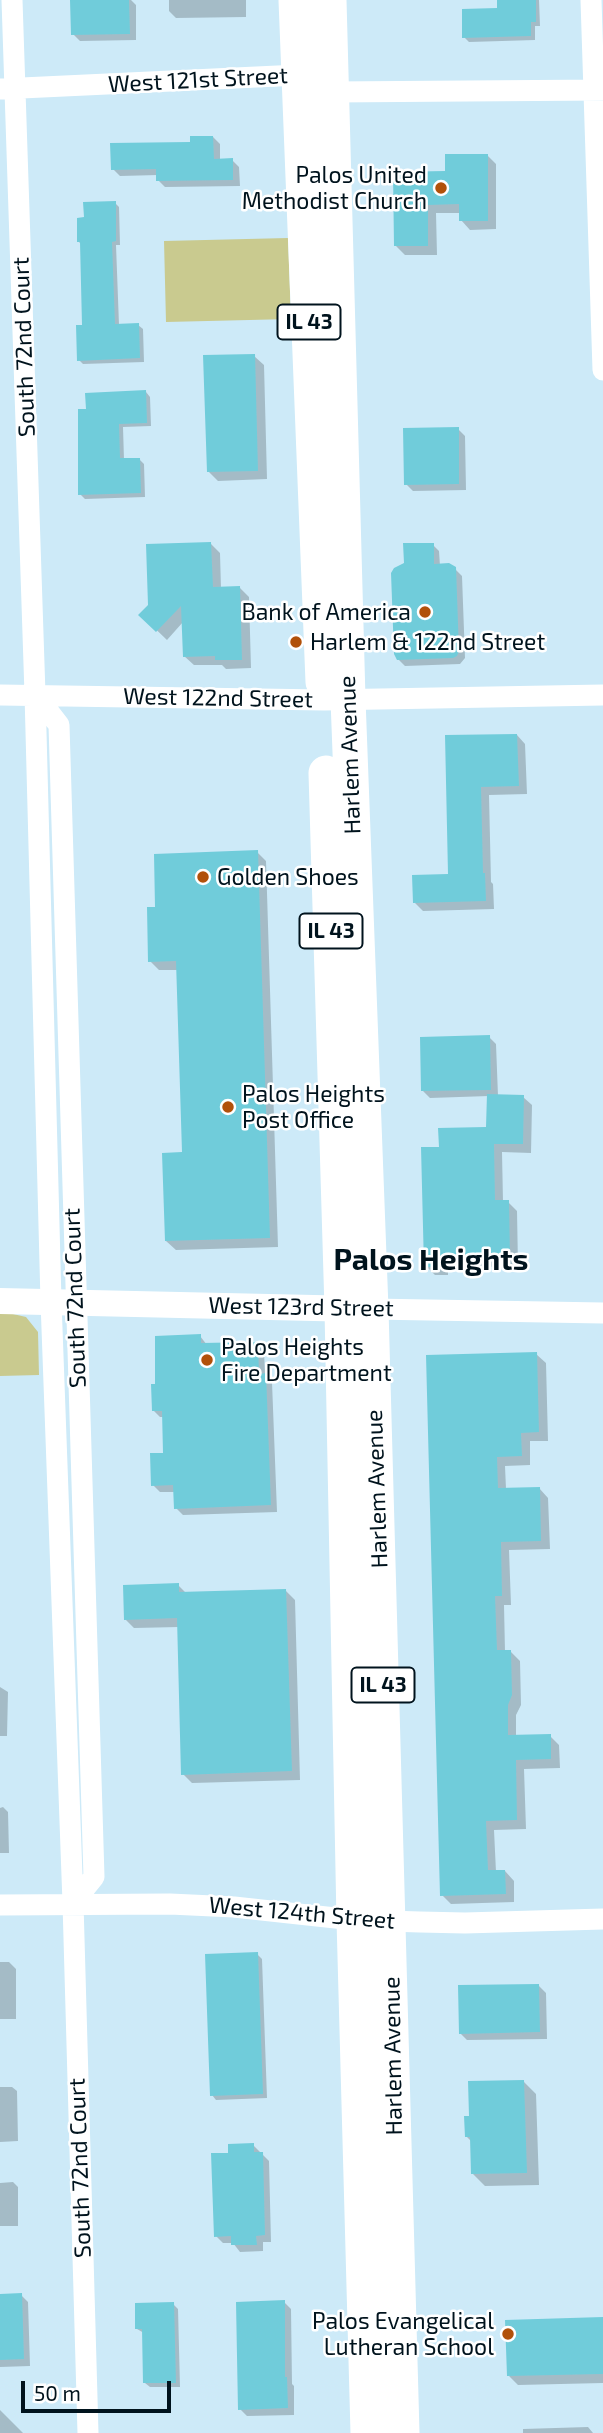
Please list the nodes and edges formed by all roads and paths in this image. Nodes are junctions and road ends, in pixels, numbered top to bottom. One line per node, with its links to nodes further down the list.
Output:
1 (12, 0): 6 (street, South 72nd Court)
2 (296, 0): 5 (main road, Harlem Avenue / IL 43)
3 (330, 0): 8 (main road, Harlem Avenue / IL 43)
4 (591, 0): 7 (street)
5 (299, 75): 6 (street, West 121st Street); 8 (street, West 121st Street); 13 (main road, Harlem Avenue / IL 43)
6 (7, 89): 10 (street, South 72nd Court)
7 (598, 90): 8 (street, West 121st Street); 9 (street)
8 (332, 92): 13 (main road, Harlem Avenue / IL 43)
9 (603, 370)
10 (35, 694): 11 (street, West 122nd Street); 13 (street, West 122nd Street); 15 (street, South 72nd Court)
11 (0, 695)
12 (603, 695): 13 (street, West 122nd Street)
13 (336, 699): 16 (main road, Harlem Avenue / IL 43)
14 (0, 1301): 15 (street, West 123rd Street)
15 (63, 1301): 16 (street, West 123rd Street); 18 (street, South 72nd Court); 19 (street, South 72nd Court)
16 (357, 1309): 17 (street, West 123rd Street); 23 (main road, Harlem Avenue / IL 43); 24 (main road, Harlem Avenue / IL 43)
17 (603, 1313)
18 (82, 1494): 19 (street); 20 (street, South 72nd Court)
19 (58, 1495): 20 (street, South 72nd Court)
20 (73, 1903): 21 (street, West 124th Street); 23 (street, West 124th Street); 25 (street, South 72nd Court)
21 (0, 1905)
22 (603, 1919): 24 (street, West 124th Street)
23 (354, 1920): 24 (street, West 124th Street); 26 (main road, Harlem Avenue / IL 43)
24 (390, 1921): 27 (main road, Harlem Avenue / IL 43)
25 (88, 2433)
26 (368, 2433)
27 (402, 2433)

